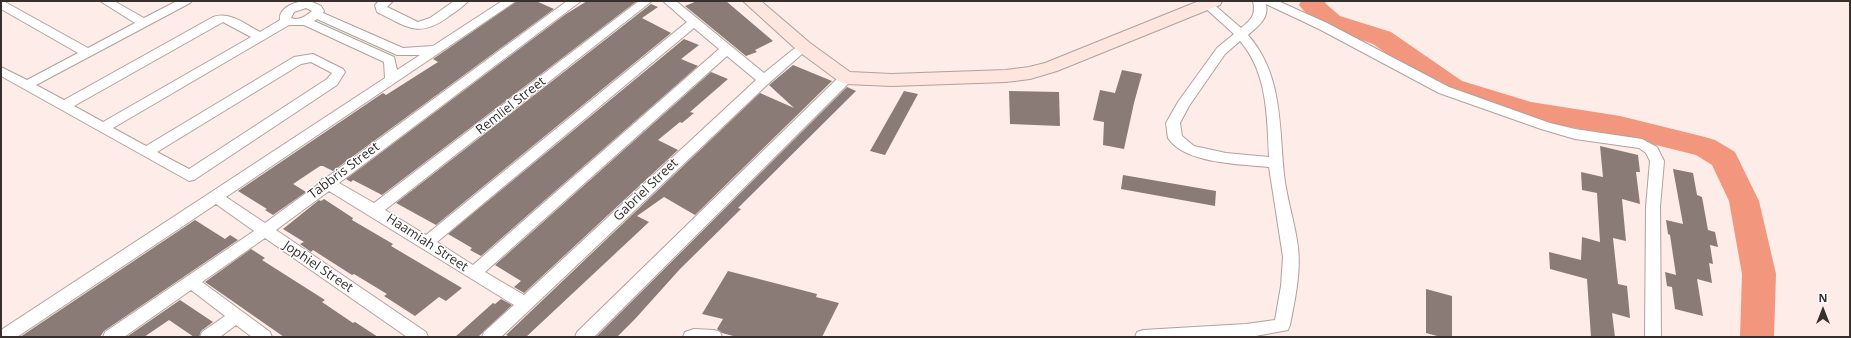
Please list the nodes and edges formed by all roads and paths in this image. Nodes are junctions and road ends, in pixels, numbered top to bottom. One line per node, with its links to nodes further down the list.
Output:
1 (106, 1): 18 (street)
2 (186, 1): 18 (street)
3 (386, 1): 4 (street)
4 (462, 1)
5 (510, 1): 23 (street)
6 (575, 1): 36 (street, Tabbris Street)
7 (646, 1): 38 (street, Remliel Street)
8 (669, 1): 17 (street)
9 (751, 1): 21 (street)
10 (1259, 1): 19 (street)
11 (1268, 1): 56 (street)
12 (1210, 2): 19 (street); 28 (street)
13 (1, 4): 25 (street)
14 (318, 7): 15 (street); 16 (street); 24 (street)
15 (287, 21): 16 (street); 20 (street)
16 (306, 21): 26 (street)
17 (694, 22): 22 (street); 40 (street)
18 (144, 23): 25 (street)
19 (1240, 34): 35 (street); 35 (street)
20 (260, 36): 32 (street); 33 (street)
21 (804, 47): 28 (street); 30 (street, Gabriel Street)
22 (727, 49): 30 (street); 41 (street)
23 (435, 50): 24 (street); 29 (street)
24 (401, 52): 26 (street)
25 (88, 53): 31 (street)
26 (390, 60): 29 (street)
27 (1, 71): 31 (street)
28 (846, 78): 52 (street)
29 (391, 80): 37 (street)
30 (764, 80): 43 (street, Gabriel Street)
31 (27, 85): 32 (street)
32 (64, 106): 33 (street)
33 (103, 128): 34 (street)
34 (147, 152): 34 (street)
35 (1276, 163): 45 (street)
36 (327, 183): 38 (street, Haamiah Street); 39 (street, Tabbris Street)
37 (215, 196): 39 (street, Jophiel Street); 46 (street)
38 (375, 210): 40 (street, Haamiah Street)
39 (265, 231): 42 (street, Tabbris Street); 50 (street, Jophiel Street)
40 (426, 242): 41 (street, Haamiah Street)
41 (474, 273): 43 (street, Haamiah Street)
42 (191, 282): 44 (street); 47 (street, Tabbris Street)
43 (526, 304): 51 (street, Gabriel Street)
44 (237, 316): 48 (street); 49 (street)
45 (1281, 331): 55 (street)
46 (4, 337)
47 (112, 337)
48 (208, 337)
49 (264, 337)
50 (420, 337)
51 (490, 337)
52 (583, 337)
53 (691, 337): 54 (street)
54 (714, 337)
55 (1143, 337)
56 (1653, 337)

